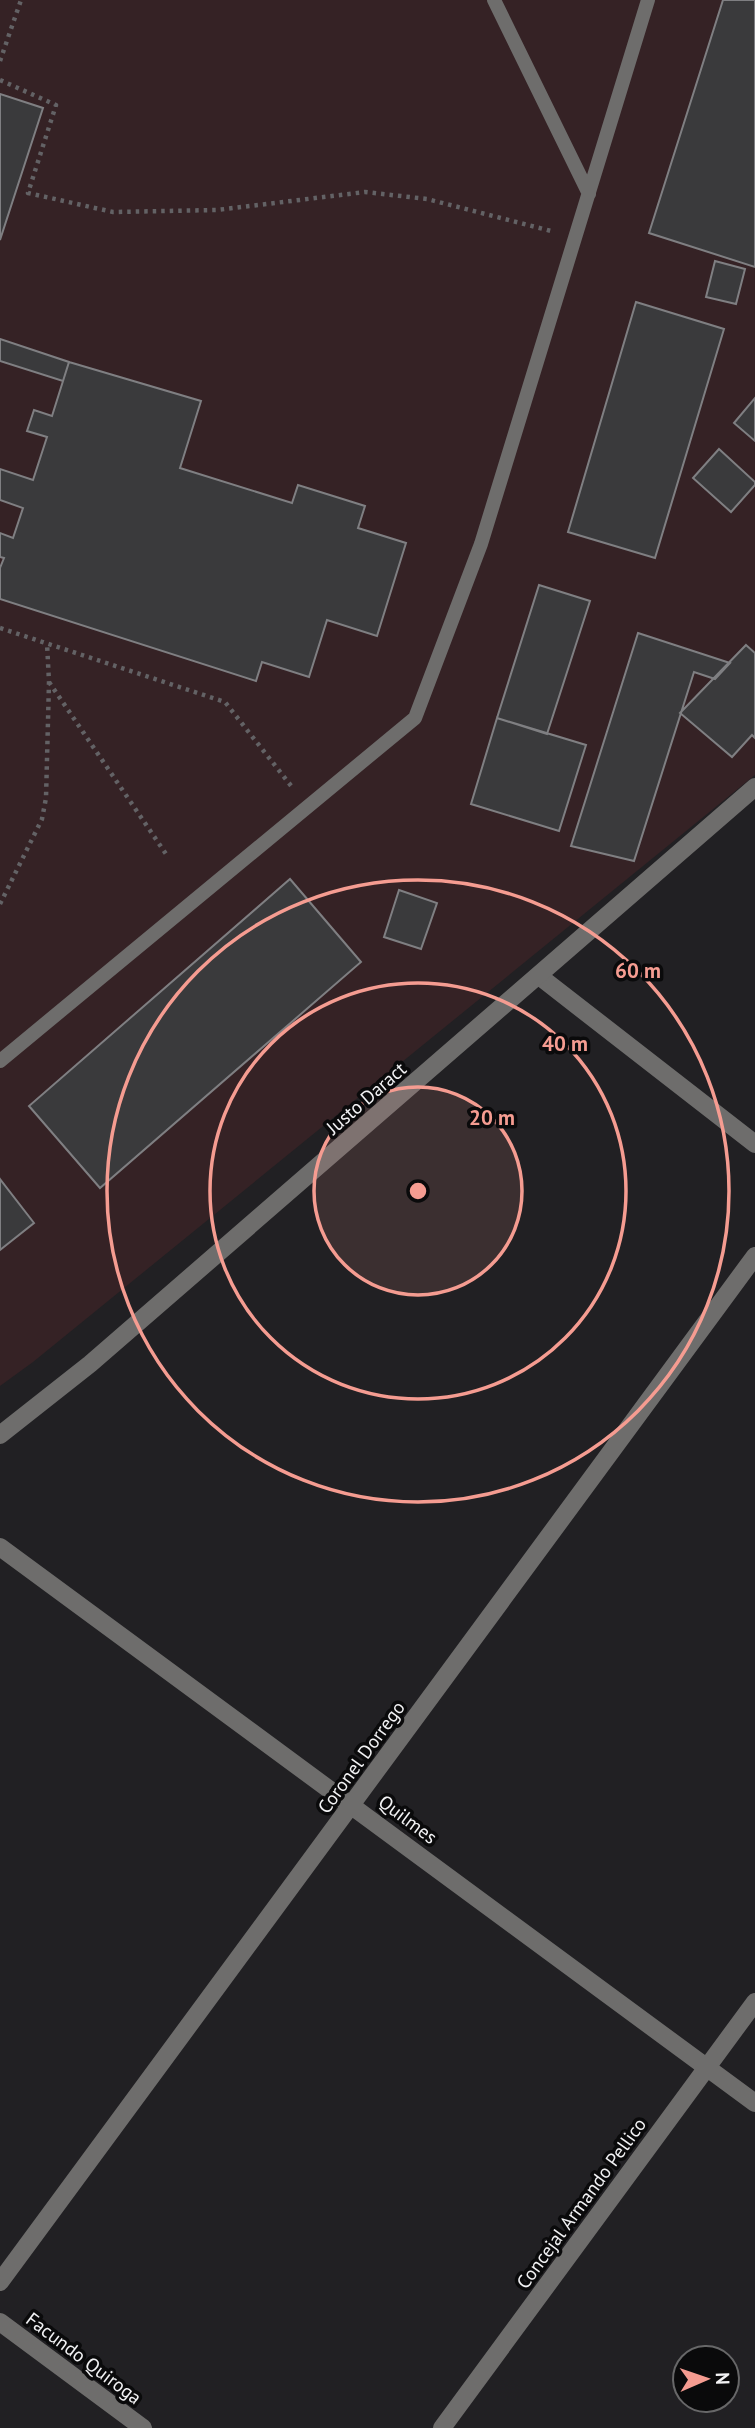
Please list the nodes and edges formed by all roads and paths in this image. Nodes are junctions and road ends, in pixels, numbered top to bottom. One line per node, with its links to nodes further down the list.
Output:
1 (21, 0): 4 (path)
2 (494, 0): 6 (lane)
3 (648, 0): 6 (lane)
4 (0, 61)
5 (0, 80): 7 (path)
6 (589, 194): 7 (lane)
7 (575, 238): 12 (lane)
8 (0, 628): 9 (path)
9 (47, 643): 10 (path); 12 (path)
10 (49, 682): 13 (path); 14 (path)
11 (755, 787): 15 (street, Justo Daract)
12 (308, 807): 16 (lane)
13 (166, 854)
14 (0, 904)
15 (539, 976): 17 (street); 19 (street, Justo Daract)
16 (0, 1061)
17 (755, 1144)
18 (755, 1256): 21 (street, Coronel Dorrego)
19 (0, 1435)
20 (0, 1546): 21 (street, Quilmes)
21 (352, 1804): 23 (street, Quilmes); 25 (street, Coronel Dorrego)
22 (755, 2002): 23 (street, Concejal Armando Pellico)
23 (707, 2067): 24 (street, Quilmes); 28 (street, Concejal Armando Pellico)
24 (755, 2103)
25 (0, 2282)
26 (0, 2322): 27 (street, Facundo Quiroga)
27 (143, 2428)
28 (442, 2428)

